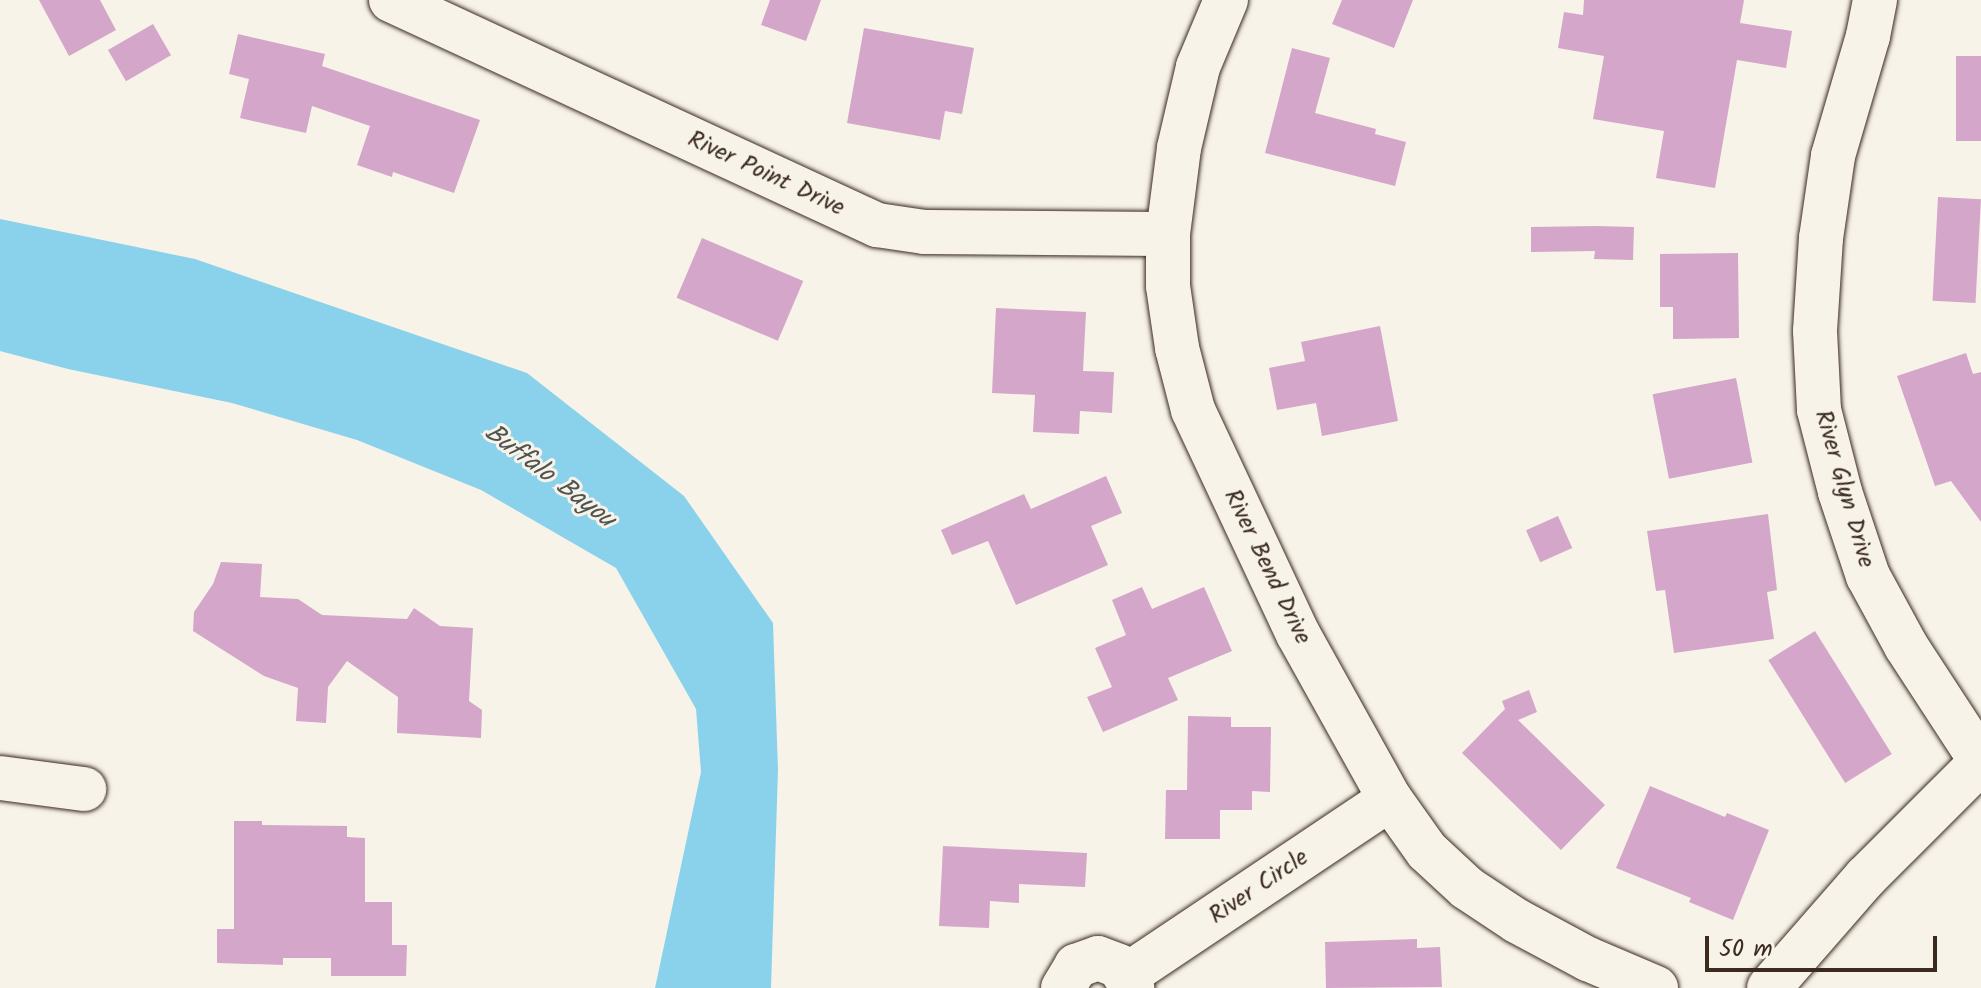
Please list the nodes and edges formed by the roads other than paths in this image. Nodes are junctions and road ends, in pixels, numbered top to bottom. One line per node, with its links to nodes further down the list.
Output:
1 (391, 0): 4 (street, River Point Drive)
2 (1226, 0): 4 (street, River Bend Drive)
3 (1875, 0): 5 (street, River Glyn Drive)
4 (1168, 234): 8 (street, River Bend Drive)
5 (1981, 762): 12 (street)
6 (0, 778): 7 (street)
7 (84, 789)
8 (1390, 799): 9 (street, River Circle); 11 (street, River Bend Drive)
9 (1130, 981): 10 (street, River Circle)
10 (1063, 988)
11 (1656, 988)
12 (1769, 988)

